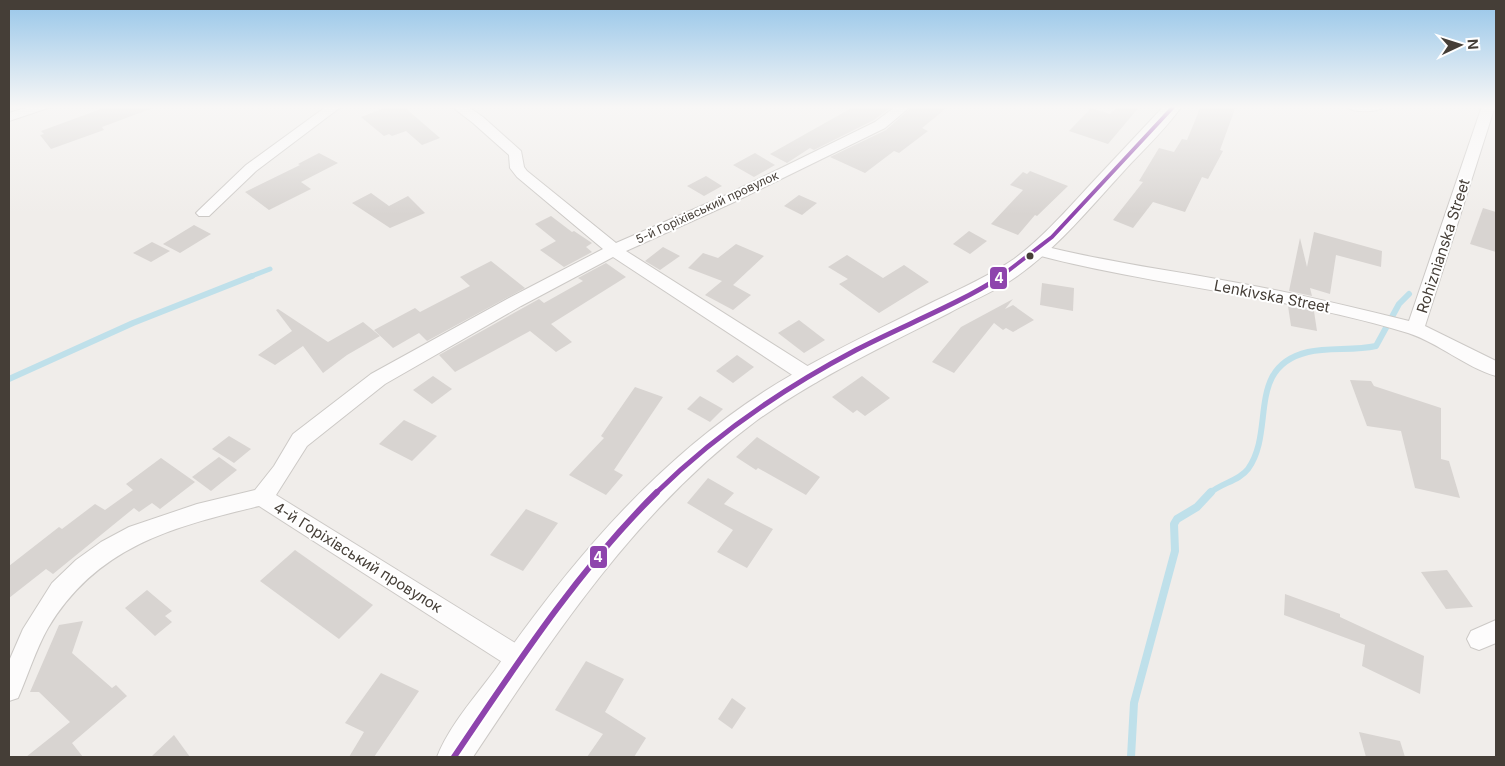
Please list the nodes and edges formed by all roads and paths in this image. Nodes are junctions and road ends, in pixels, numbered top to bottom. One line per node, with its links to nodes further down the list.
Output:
1 (287, 142): 6 (street)
2 (502, 142): 7 (street, 5-й Горіхівський провулок)
3 (846, 142): 7 (street, 5-й Горіхівський провулок)
4 (1142, 142): 8 (street)
5 (1477, 142): 9 (street, Rohiznianska Street)
6 (204, 212)
7 (614, 250): 11 (street, 5-й Горіхівський провулок); 12 (street, 4-й Горіхівський провулок)
8 (1039, 250): 9 (street, Lenkivska Street); 11 (street)
9 (1415, 329): 10 (street, Lenkivska Street)
10 (1496, 369)
11 (810, 376): 13 (street)
12 (262, 496): 13 (street, 4-й Горіхівський провулок); 14 (street)
13 (519, 660): 15 (street)
14 (9, 689)
15 (454, 757)

